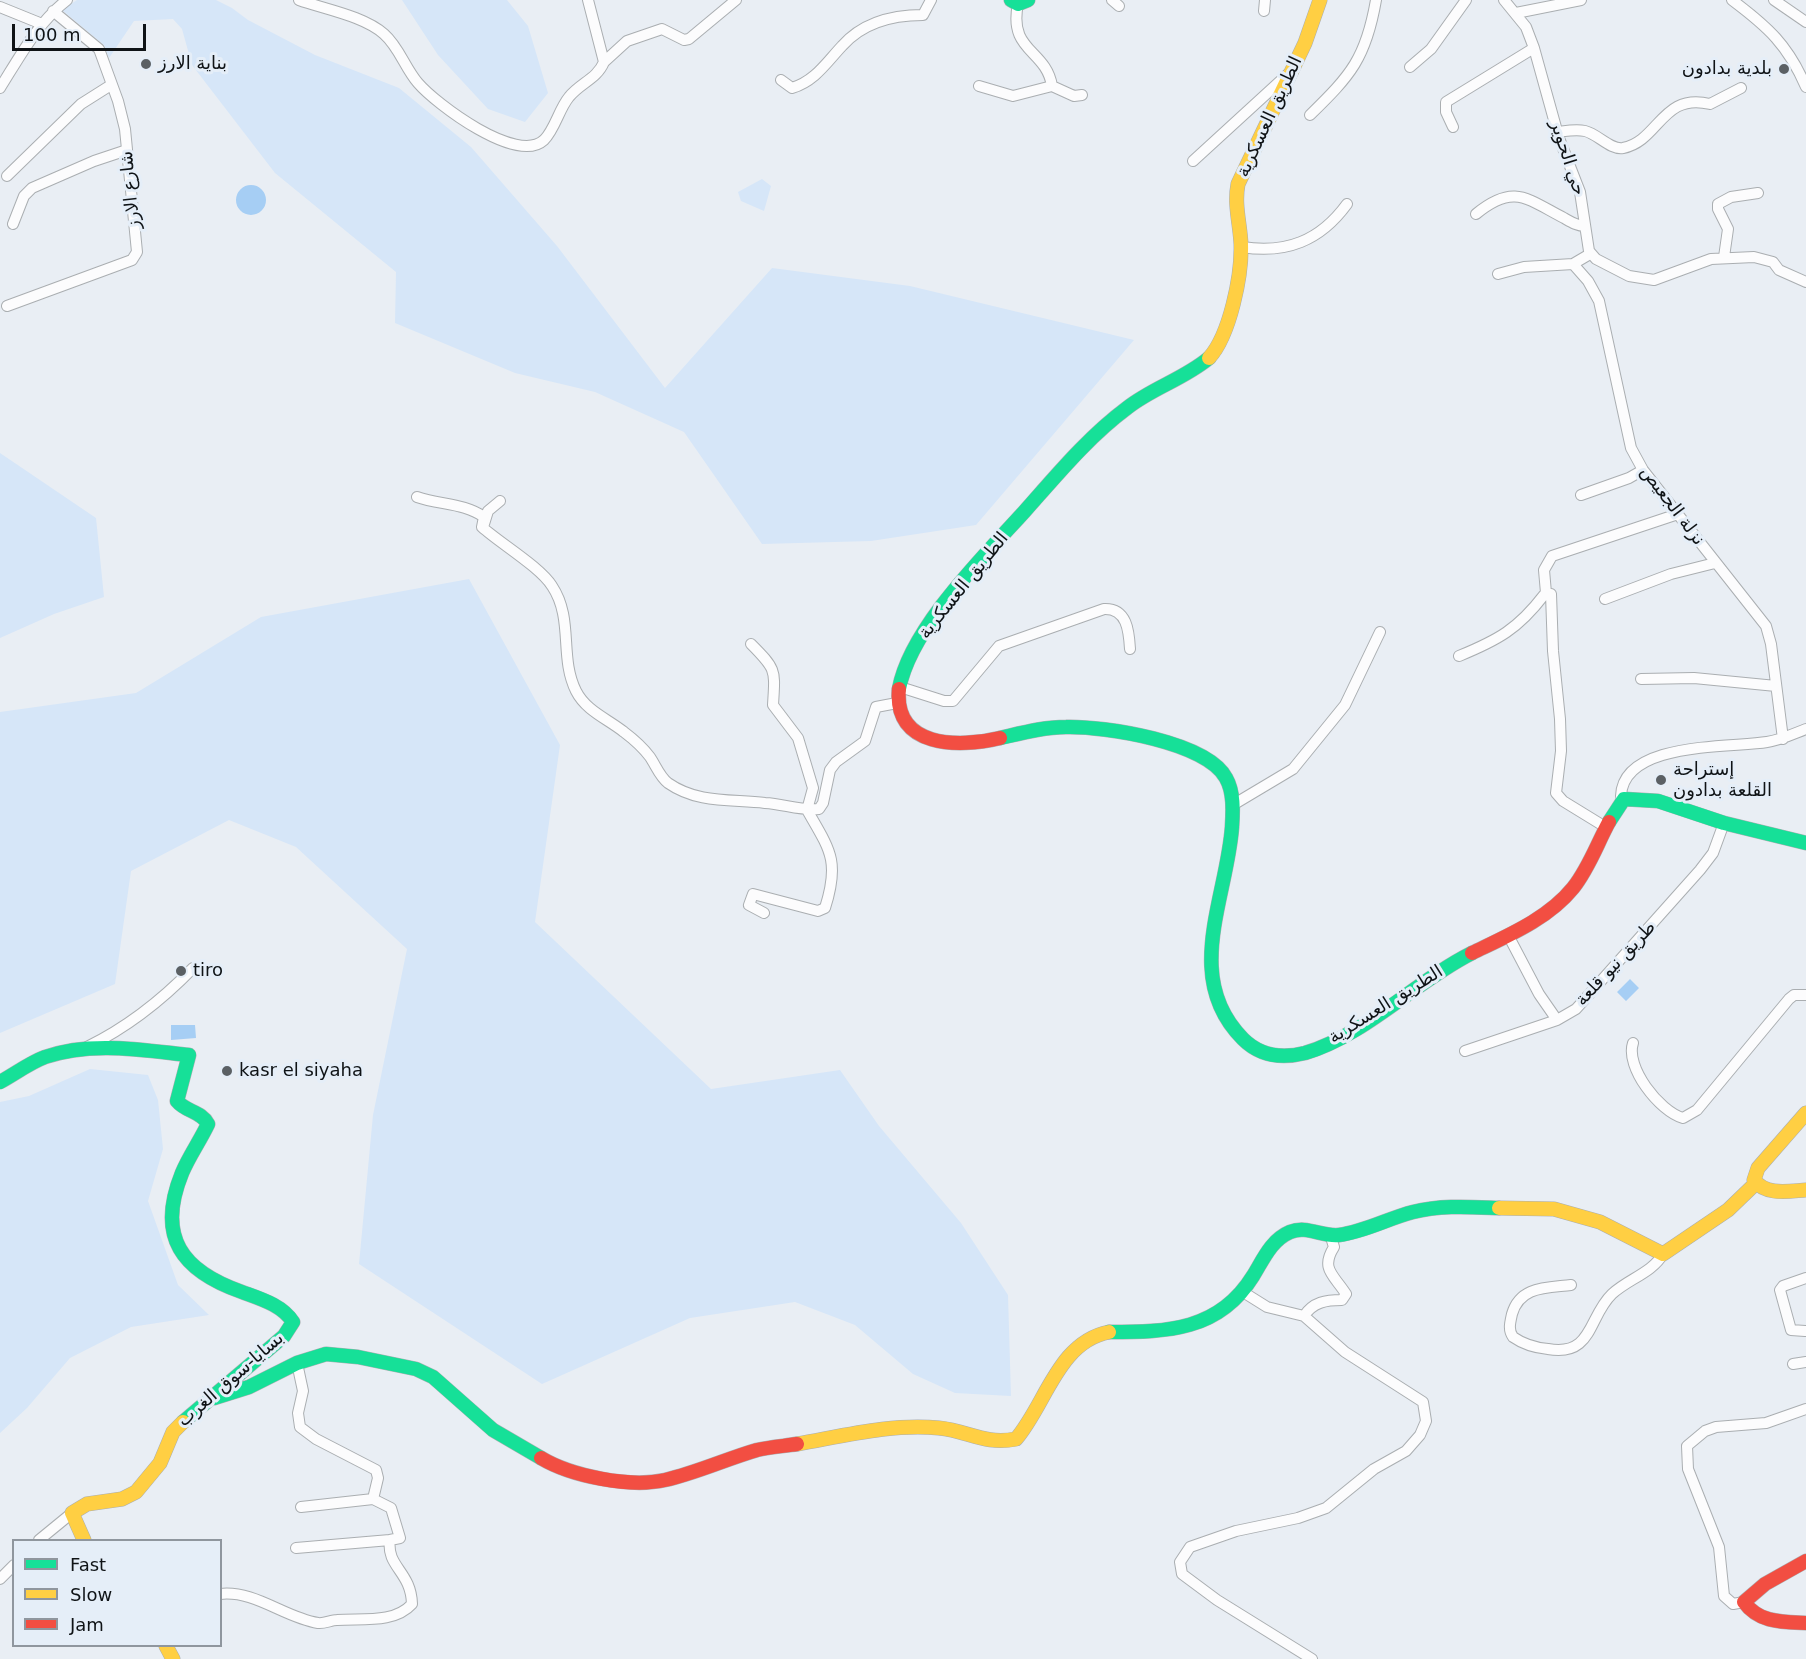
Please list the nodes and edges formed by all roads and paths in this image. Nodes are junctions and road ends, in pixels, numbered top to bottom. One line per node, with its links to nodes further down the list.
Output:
1 (67, 0): 16 (street)
2 (299, 0): 20 (street)
3 (588, 0): 20 (street)
4 (736, 0): 20 (street)
5 (931, 0): 23 (street)
6 (1320, 0): 22 (street, الطريق العسكرية)
7 (1376, 0): 31 (street)
8 (1466, 0): 21 (street)
9 (1504, 0): 15 (street, حي الحوير)
10 (1581, 0): 15 (street)
11 (1732, 0): 27 (street)
12 (1774, 0): 17 (street)
13 (1019, 1): 26 (street)
14 (0, 7): 18 (street)
15 (1514, 7): 19 (street, حي الحوير)
16 (53, 11): 18 (street); 24 (street, شارع الارز)
17 (1806, 22)
18 (42, 24): 28 (street)
19 (1534, 48): 32 (street); 33 (street, حي الحوير)
20 (604, 62)
21 (1410, 67)
22 (1292, 69): 35 (street); 42 (street, الطريق العسكرية)
23 (781, 80)
24 (111, 85): 34 (street, شارع الارز); 36 (street)
25 (979, 86): 26 (street)
26 (1052, 86): 30 (street)
27 (1806, 87)
28 (0, 88)
29 (1741, 88): 33 (street)
30 (1082, 95)
31 (1310, 115)
32 (1453, 128)
33 (1557, 132): 41 (street, حي الحوير)
34 (127, 150): 40 (street); 48 (street, شارع الارز)
35 (1193, 161)
36 (7, 176)
37 (1758, 193): 44 (street)
38 (1347, 204): 42 (street)
39 (1476, 213): 41 (street)
40 (13, 224)
41 (1585, 226): 43 (street, حي الحوير)
42 (1242, 247): 64 (street, الطريق العسكرية)
43 (1590, 254): 44 (street); 45 (street)
44 (1724, 257): 47 (street)
45 (1573, 264): 46 (street); 49 (street, نزلة الجعيص)
46 (1498, 274)
47 (1806, 282)
48 (7, 306)
49 (1643, 470): 50 (street); 53 (street, نزلة الجعيص)
50 (1581, 495)
51 (417, 497): 54 (street)
52 (500, 501): 54 (street)
53 (1678, 514): 55 (street, نزلة الجعيص); 56 (street)
54 (482, 527): 70 (street)
55 (1715, 563): 57 (street); 63 (street, نزلة الجعيص)
56 (1546, 593): 61 (street); 72 (street)
57 (1605, 599)
58 (1380, 632): 69 (street)
59 (751, 644): 70 (street)
60 (1130, 649): 64 (street)
61 (1459, 656)
62 (1641, 679): 63 (street)
63 (1776, 686): 67 (street, نزلة الجعيص)
64 (900, 687): 65 (street, الطريق العسكرية)
65 (897, 703): 69 (street, الطريق العسكرية); 70 (street)
66 (1806, 729): 67 (street)
67 (1783, 739): 68 (street)
68 (1624, 799): 71 (street); 72 (street, الطريق العسكرية)
69 (1231, 806): 75 (street, الطريق العسكرية)
70 (807, 810): 74 (street)
71 (1724, 823): 73 (street); 79 (street, طريق نيو قلعة)
72 (1607, 828): 75 (street, الطريق العسكرية)
73 (1806, 843)
74 (764, 913)
75 (1508, 934): 79 (street)
76 (193, 968): 81 (street)
77 (1806, 983): 78 (street)
78 (1802, 995): 80 (street)
79 (1557, 1020): 82 (street, طريق نيو قلعة)
80 (1633, 1043)
81 (84, 1048): 83 (street, بسايا-سوق الغرب); 97 (street, بسايا-سوق الغرب)
82 (1465, 1051)
83 (0, 1082)
84 (1806, 1113): 85 (street)
85 (1755, 1184): 86 (street); 88 (street)
86 (1806, 1190)
87 (1330, 1234): 88 (street); 91 (street); 92 (street)
88 (1662, 1254): 90 (street)
89 (1806, 1278): 93 (street)
90 (1571, 1285)
91 (1244, 1292): 92 (street); 95 (street)
92 (1304, 1316): 112 (street)
93 (1805, 1331)
94 (1806, 1362): 96 (street)
95 (297, 1363): 97 (street); 99 (street)
96 (1793, 1364)
97 (214, 1398): 101 (street, بسايا-سوق الغرب)
98 (1806, 1409): 110 (street)
99 (373, 1499): 100 (street); 104 (street)
100 (301, 1508)
101 (72, 1512): 102 (street); 103 (street)
102 (40, 1539)
103 (84, 1539)
104 (390, 1540): 105 (street); 109 (street)
105 (297, 1548)
106 (1806, 1561): 110 (street)
107 (12, 1566): 108 (street)
108 (0, 1579)
109 (222, 1594)
110 (1744, 1602): 111 (street)
111 (1806, 1623)
112 (1312, 1659)

